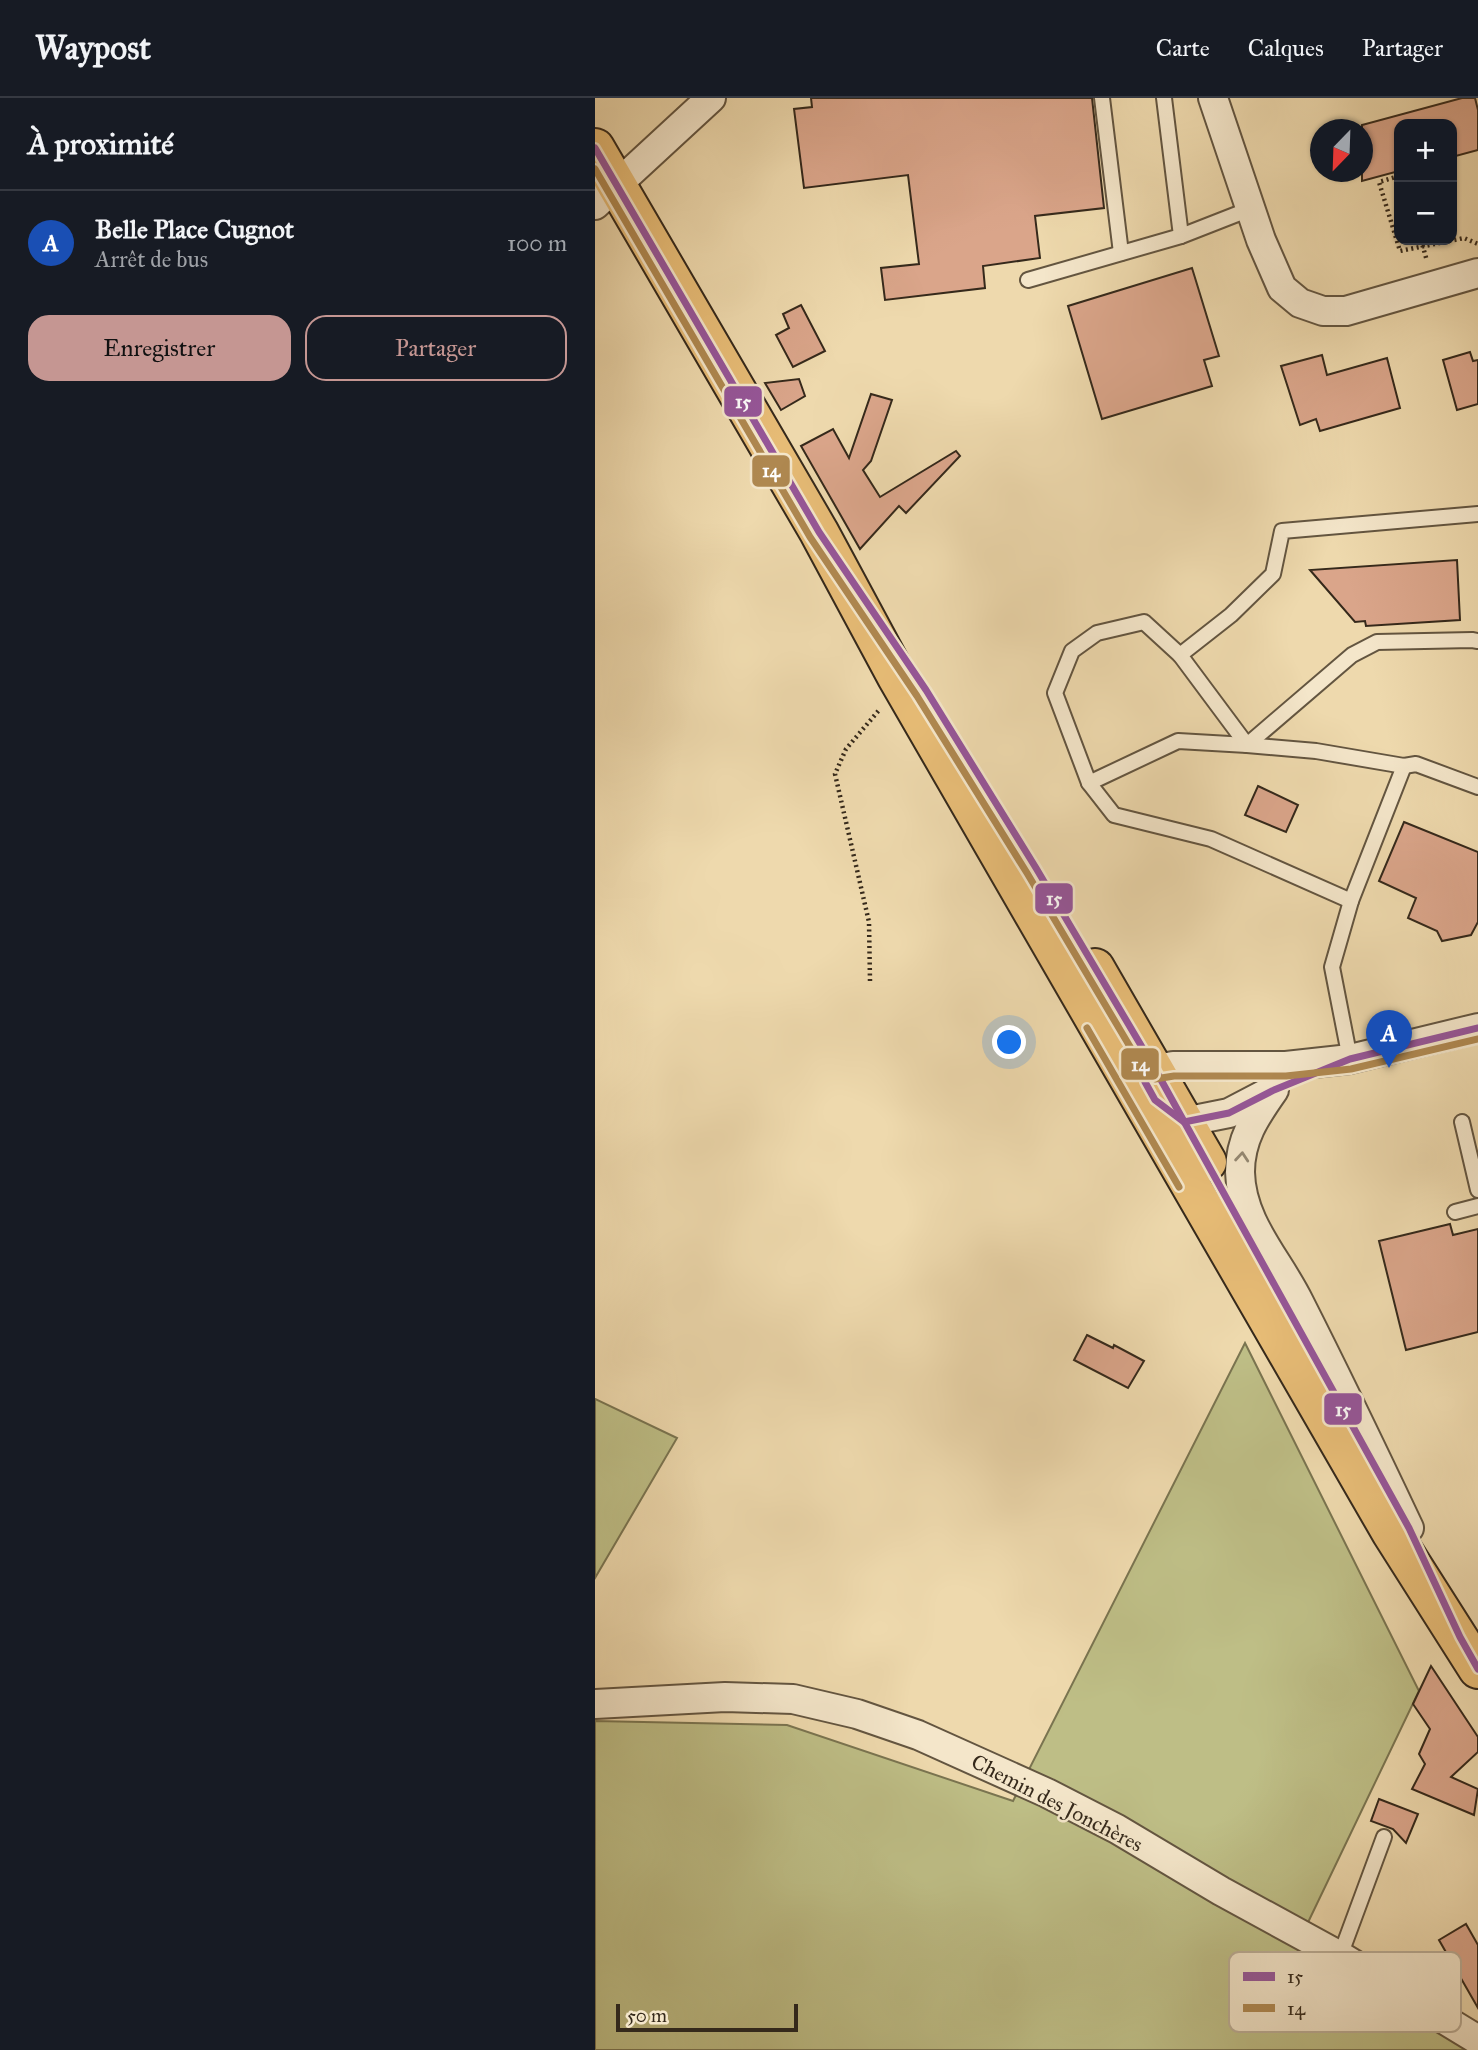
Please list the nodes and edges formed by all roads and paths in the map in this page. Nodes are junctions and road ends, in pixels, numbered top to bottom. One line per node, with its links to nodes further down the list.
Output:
1 (712, 98): 7 (street)
2 (1102, 98): 16 (lane)
3 (1164, 98): 10 (lane)
4 (1216, 99): 8 (street)
5 (595, 148): 7 (main road)
6 (1394, 178): 9 (path)
7 (606, 196): 21 (main road)
8 (1250, 209): 10 (lane); 18 (street)
9 (1394, 231)
10 (1181, 236): 16 (lane)
11 (1457, 239): 12 (path)
12 (1478, 244)
13 (1398, 245): 14 (path)
14 (1416, 245)
15 (1423, 245): 17 (path)
16 (1121, 253): 19 (lane)
17 (1429, 269)
18 (1478, 273)
19 (1028, 280)
20 (1478, 514): 23 (lane)
21 (819, 532): 24 (main road); 35 (main road)
22 (1478, 641): 25 (lane)
23 (1179, 655): 25 (lane); 27 (lane)
24 (897, 677): 29 (main road); 31 (path)
25 (1247, 745): 26 (lane); 27 (lane)
26 (1404, 766): 28 (lane); 30 (lane)
27 (1089, 783): 30 (lane)
28 (1478, 787)
29 (1013, 878): 35 (street); 37 (main road)
30 (1351, 901): 33 (lane)
31 (870, 981)
32 (1478, 1028): 33 (street)
33 (1350, 1059): 34 (street); 35 (street)
34 (1274, 1090): 35 (street); 41 (street, one-way to 34)
35 (1165, 1097): 37 (street); 41 (main road)
36 (1462, 1122): 38 (lane)
37 (1188, 1182): 42 (main road)
38 (1478, 1190)
39 (1478, 1206): 40 (lane)
40 (1455, 1212)
41 (1409, 1528): 42 (main road)
42 (1469, 1653)
43 (595, 1704): 45 (street, Chemin des Jonchères)
44 (1384, 1837): 46 (lane)
45 (1333, 1952)
46 (1341, 1952)
47 (1461, 2030): 48 (street, Chemin des Jonchères)
48 (1478, 2040)

